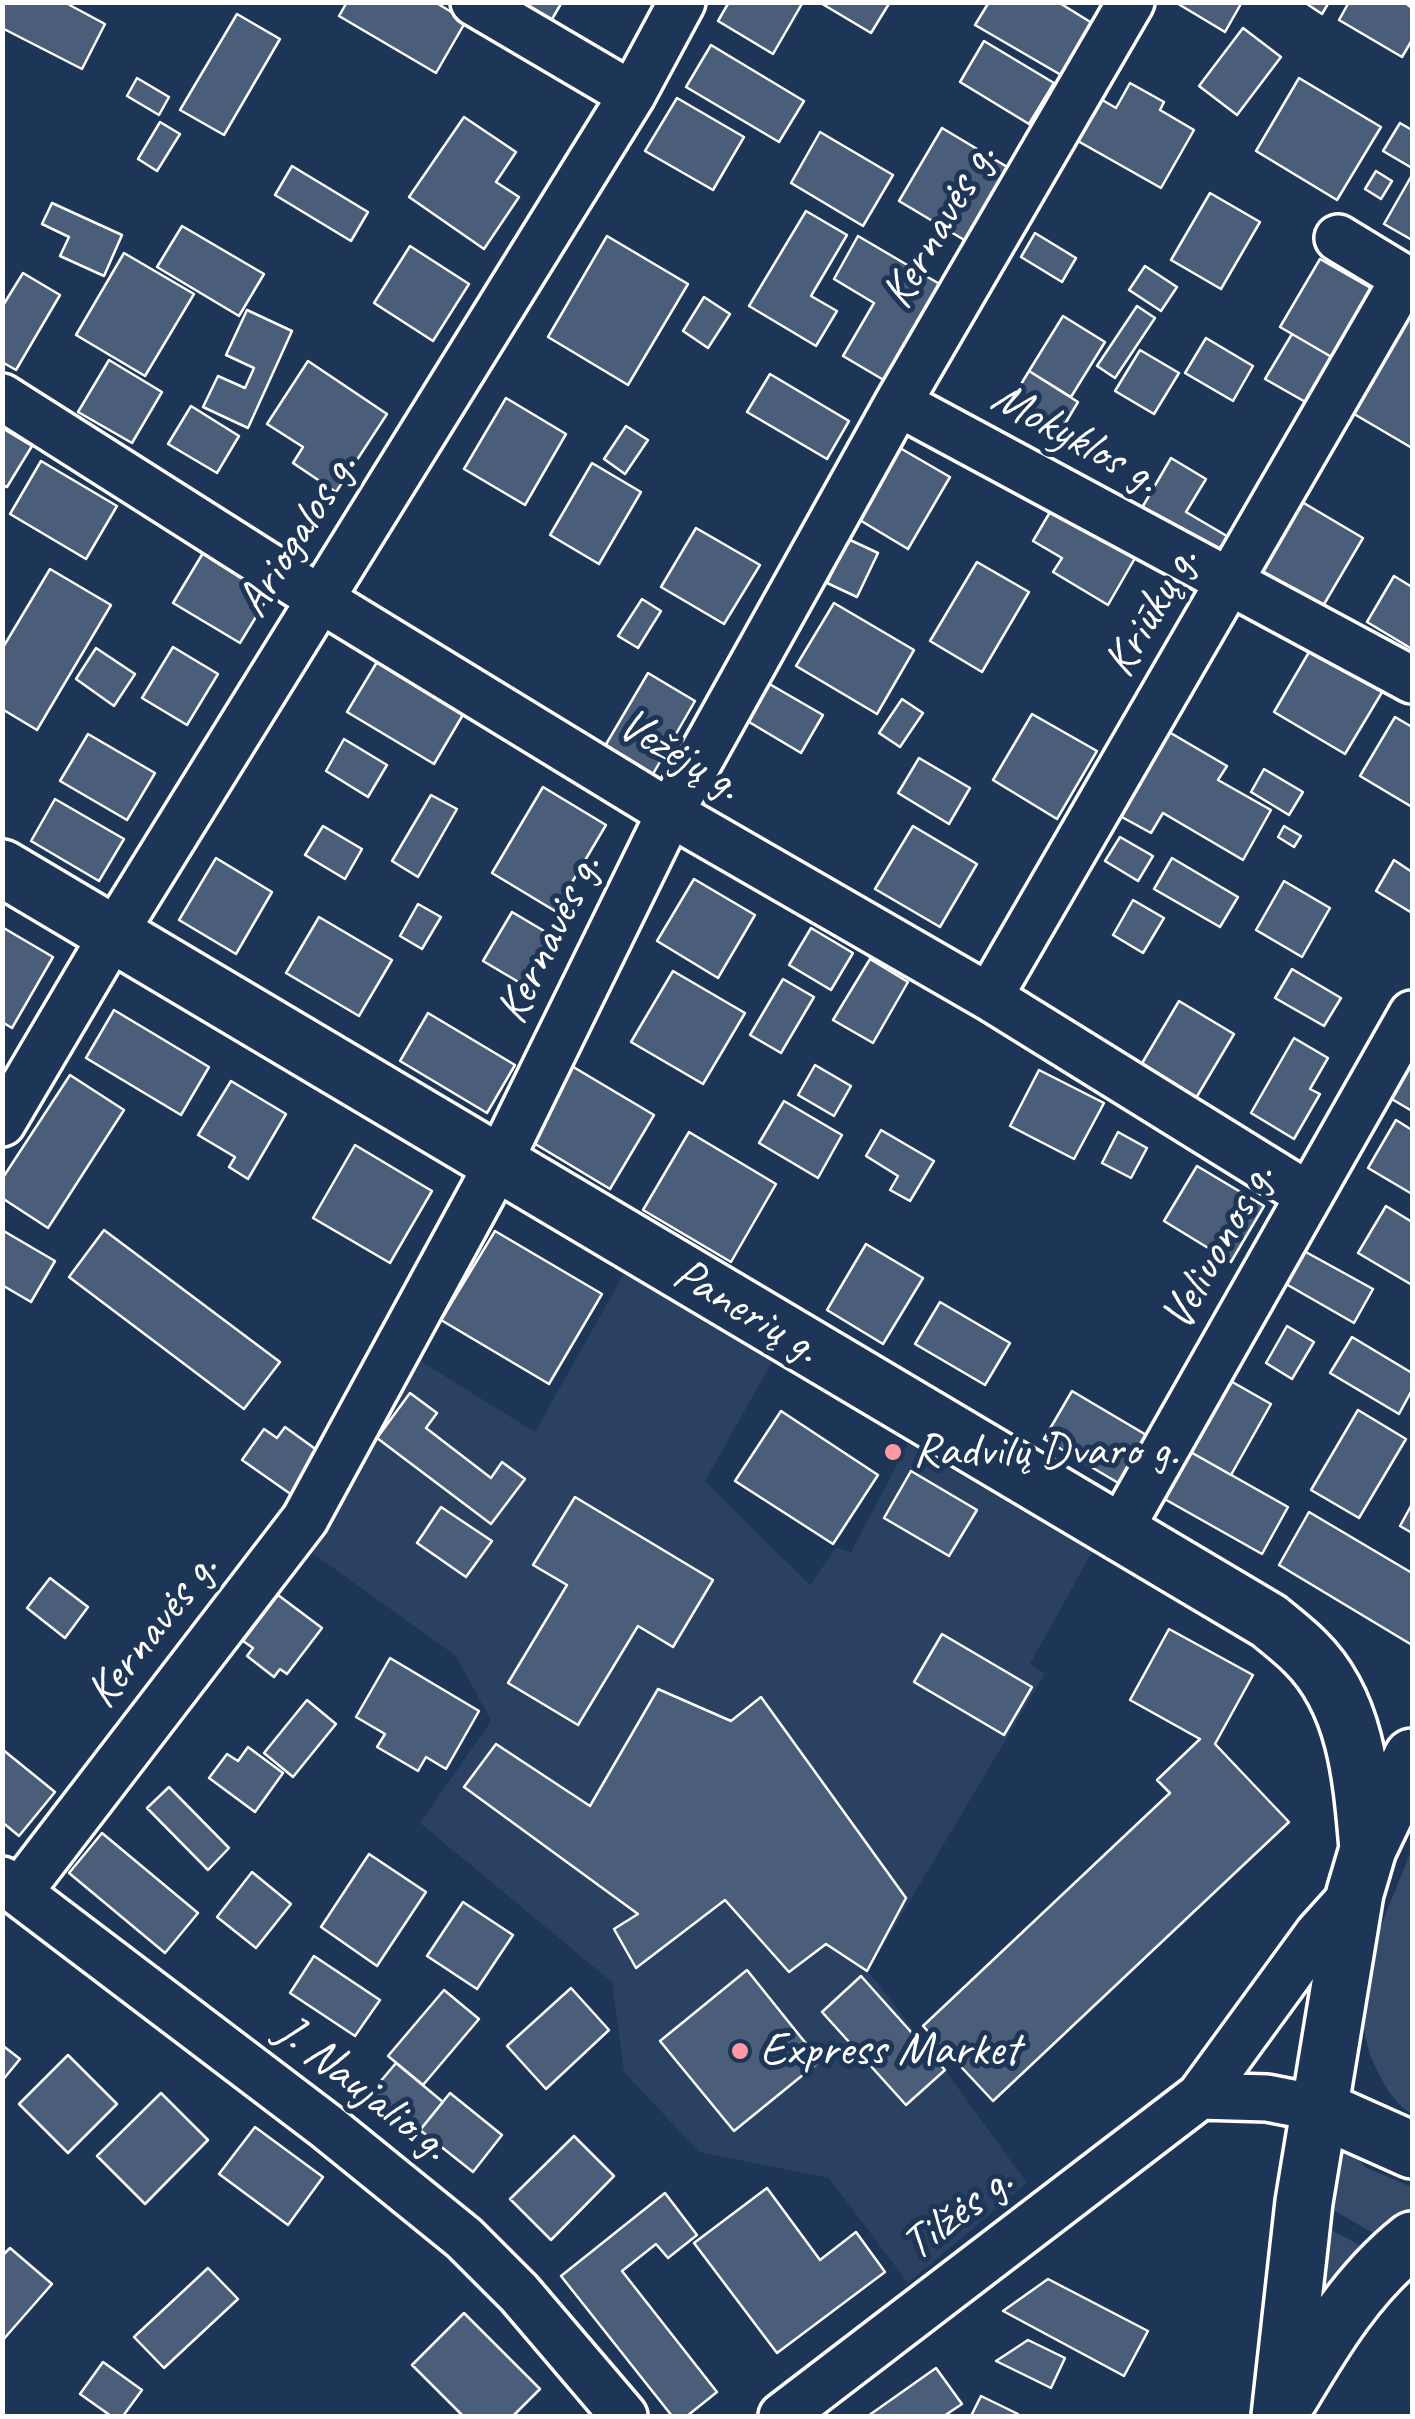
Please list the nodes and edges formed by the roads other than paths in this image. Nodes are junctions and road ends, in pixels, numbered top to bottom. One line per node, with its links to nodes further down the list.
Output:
1 (474, 2): 4 (street)
2 (682, 2): 4 (street, Ariogalos g.)
3 (1131, 2): 8 (street, Kernavės g.)
4 (632, 95): 10 (street, Ariogalos g.)
5 (1338, 238): 6 (street)
6 (1408, 281): 9 (street, Kriūkų g.)
7 (2, 397): 10 (street, Vežėjų g.)
8 (898, 403): 9 (street, Mokyklos g.); 12 (street, Kernavės g.)
9 (1229, 583): 11 (street, Mokyklos g.); 15 (street, Kriūkų g.)
10 (320, 599): 12 (street, Vežėjų g.); 14 (street, Ariogalos g.)
11 (1412, 680)
12 (670, 813): 15 (street, Vežėjų g.); 18 (street, Kernavės g.)
13 (2, 868): 14 (street, Panerių g.)
14 (114, 933): 17 (street, Ariogalos g.); 18 (street, Panerių g.)
15 (989, 996): 19 (street, Vežėjų g.)
16 (1412, 1014): 19 (street, Veliuonos g.)
17 (2, 1123)
18 (498, 1164): 20 (street, Panerių g.); 23 (street, Kernavės g.)
19 (1308, 1196): 20 (street, Veliuonos g.)
20 (1118, 1533): 22 (street, Panerių g.)
21 (1412, 1757): 22 (street)
22 (1362, 1871): 24 (street, Tilžės g.); 25 (street)
23 (11, 1886): 29 (street, J. Naujalio g.)
24 (1200, 2096): 25 (street); 30 (street, Tilžės g.)
25 (1318, 2108): 26 (street); 28 (street)
26 (1412, 2150)
27 (1412, 2240): 28 (street)
28 (1280, 2415)
29 (624, 2416)
30 (782, 2416)

